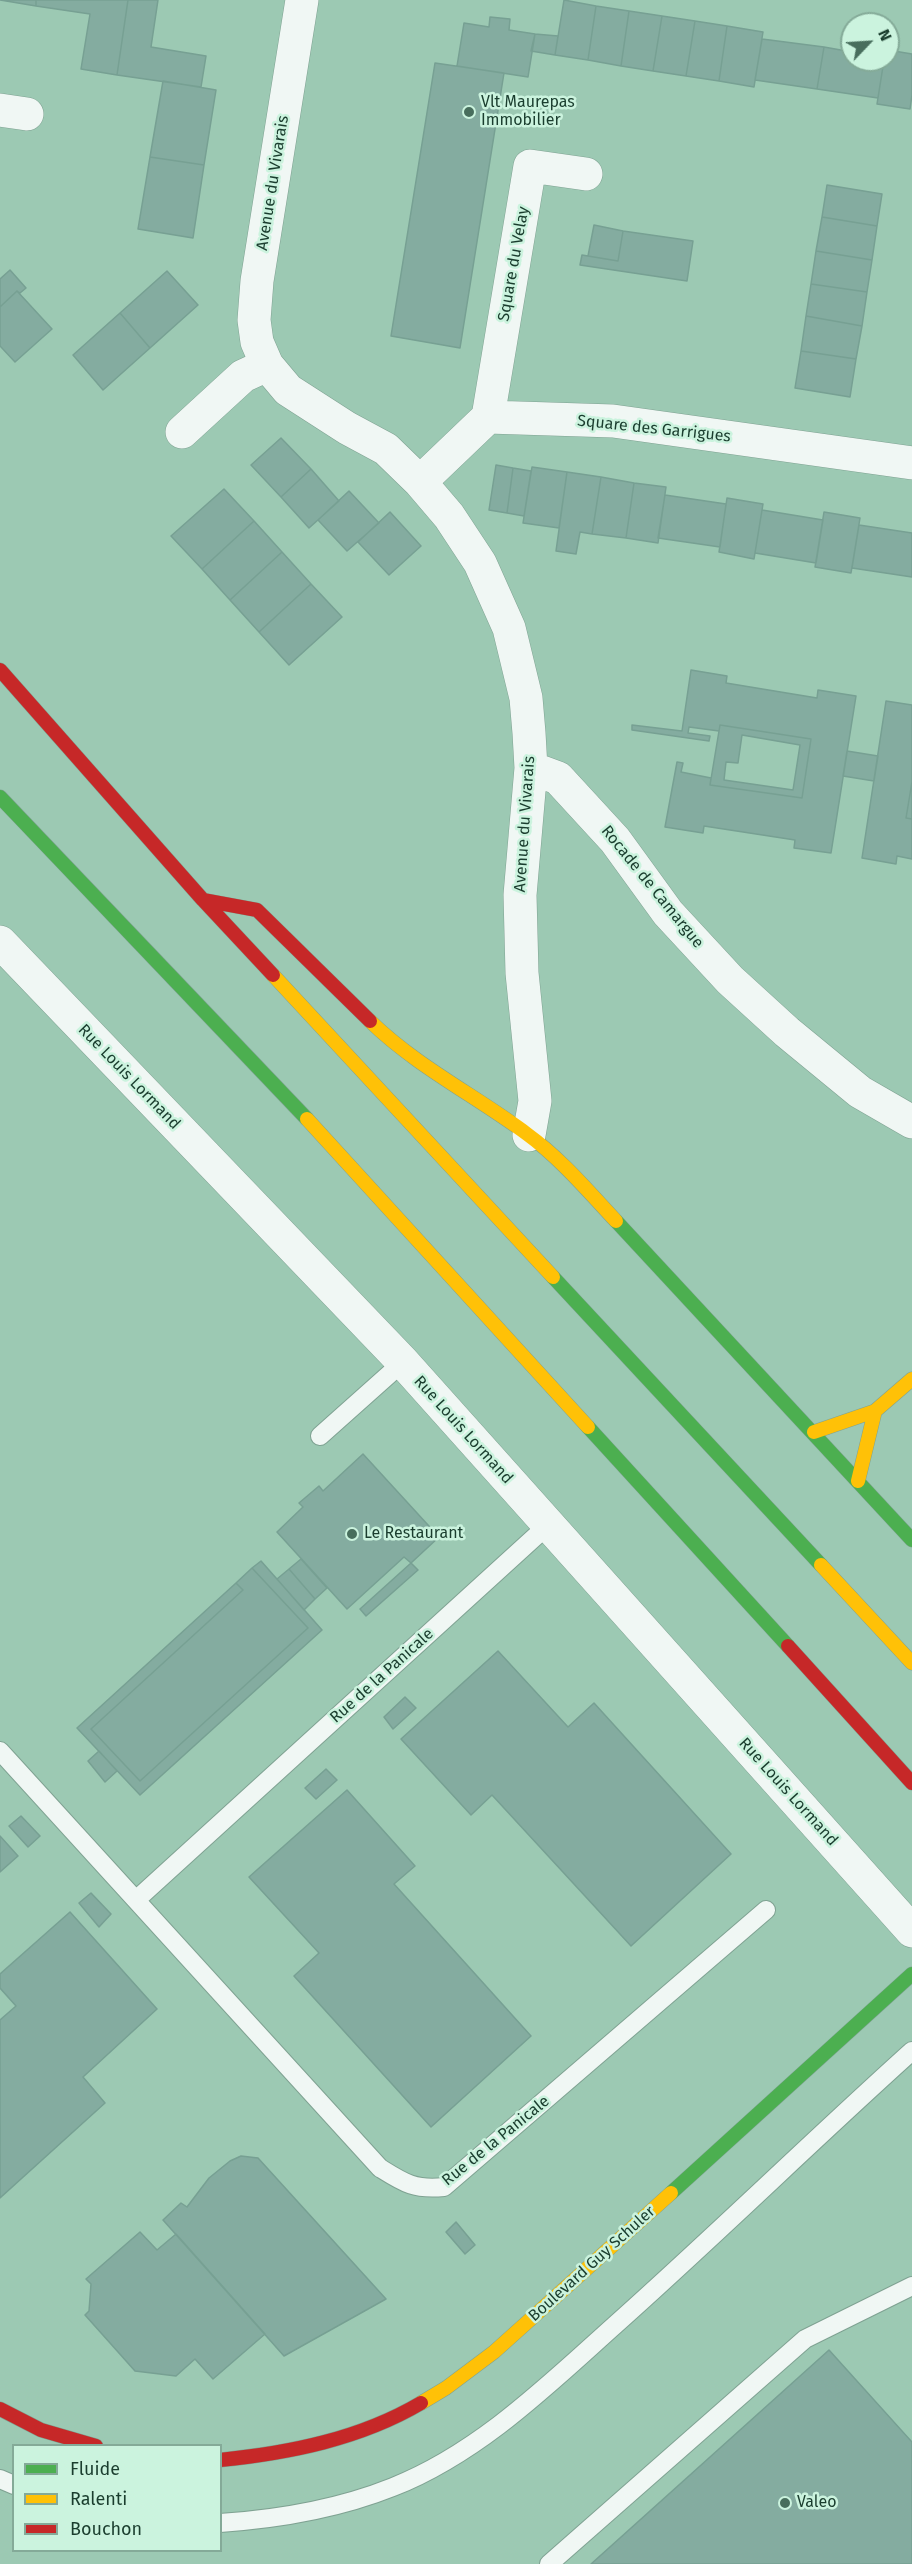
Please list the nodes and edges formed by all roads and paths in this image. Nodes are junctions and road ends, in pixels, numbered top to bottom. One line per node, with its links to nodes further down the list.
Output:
1 (302, 0): 3 (street, Avenue du Vivarais)
2 (586, 174): 4 (street, Square du Velay)
3 (267, 365): 5 (street); 7 (street, Avenue du Vivarais)
4 (488, 417): 6 (street, Square des Garrigues); 7 (street)
5 (182, 432)
6 (912, 463)
7 (420, 483): 9 (street, Avenue du Vivarais)
8 (0, 670): 11 (main road)
9 (531, 768): 13 (street, Rocade de Camargue); 14 (street, Avenue du Vivarais)
10 (0, 797): 25 (main road)
11 (203, 900): 14 (main road); 23 (main road)
12 (0, 942): 15 (street, Rue Louis Lormand)
13 (912, 1122)
14 (529, 1135): 18 (main road)
15 (403, 1362): 19 (lane); 21 (street, Rue Louis Lormand)
16 (912, 1378): 17 (main road)
17 (875, 1411): 18 (main road); 20 (main road)
18 (814, 1432): 20 (main road)
19 (320, 1436)
20 (858, 1481): 22 (main road)
21 (548, 1524): 26 (lane, Rue de la Panicale); 28 (street, Rue Louis Lormand)
22 (912, 1540)
23 (912, 1663)
24 (0, 1751): 26 (lane, Rue de la Panicale)
25 (912, 1783)
26 (136, 1900): 27 (lane, Rue de la Panicale)
27 (766, 1910)
28 (912, 1931)
29 (912, 1974): 34 (main road, Boulevard Guy Schuler)
30 (912, 2051): 35 (lane)
31 (912, 2286): 36 (lane)
32 (0, 2409): 33 (main road)
33 (92, 2444)
34 (222, 2460)
35 (222, 2523)
36 (549, 2564)

